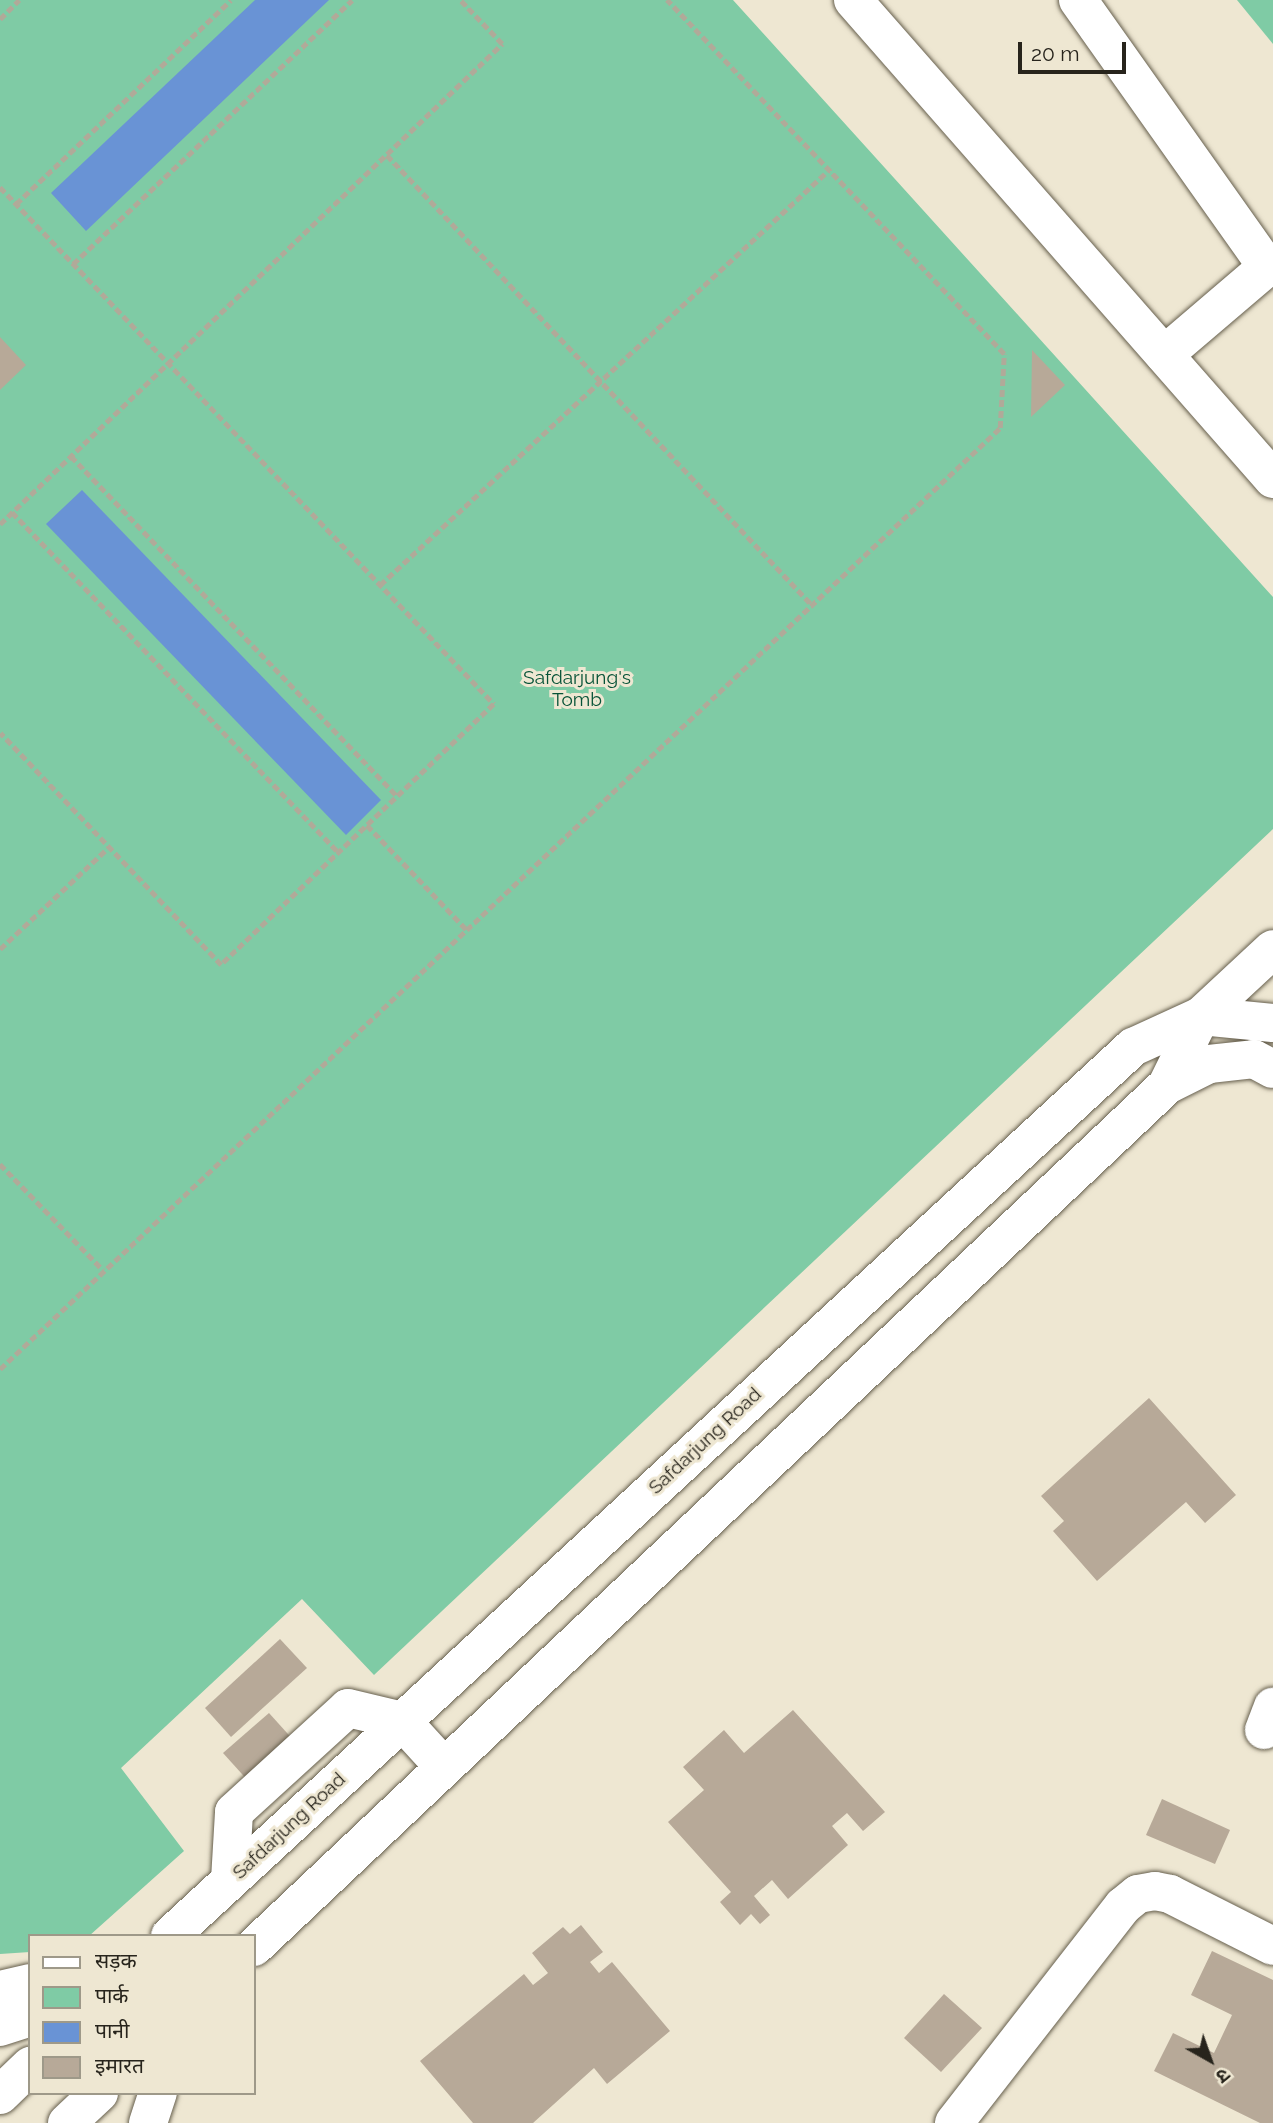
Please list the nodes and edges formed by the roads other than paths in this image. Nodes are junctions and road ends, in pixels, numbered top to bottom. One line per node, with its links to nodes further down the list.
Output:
1 (853, 0): 4 (main road)
2 (1078, 0): 3 (main road)
3 (1270, 271): 4 (main road)
4 (1164, 355): 5 (main road)
5 (1273, 479)
6 (1273, 949): 7 (main road)
7 (1201, 1016): 8 (main road); 10 (main road); 11 (main road, Safdarjung Road)
8 (1273, 1023)
9 (1273, 1069): 10 (main road)
10 (1167, 1085): 12 (main road)
11 (402, 1721): 12 (main road); 13 (main road, Safdarjung Road)
12 (444, 1767): 14 (main road)
13 (172, 1934)
14 (256, 1945)
15 (1273, 1946): 26 (main road)
16 (28, 1983): 17 (main road)
17 (0, 1990)
18 (28, 2018): 19 (main road)
19 (0, 2027)
20 (28, 2068): 21 (main road)
21 (0, 2095)
22 (97, 2095): 24 (main road)
23 (157, 2095): 25 (main road)
24 (67, 2123)
25 (148, 2123)
26 (954, 2123)

